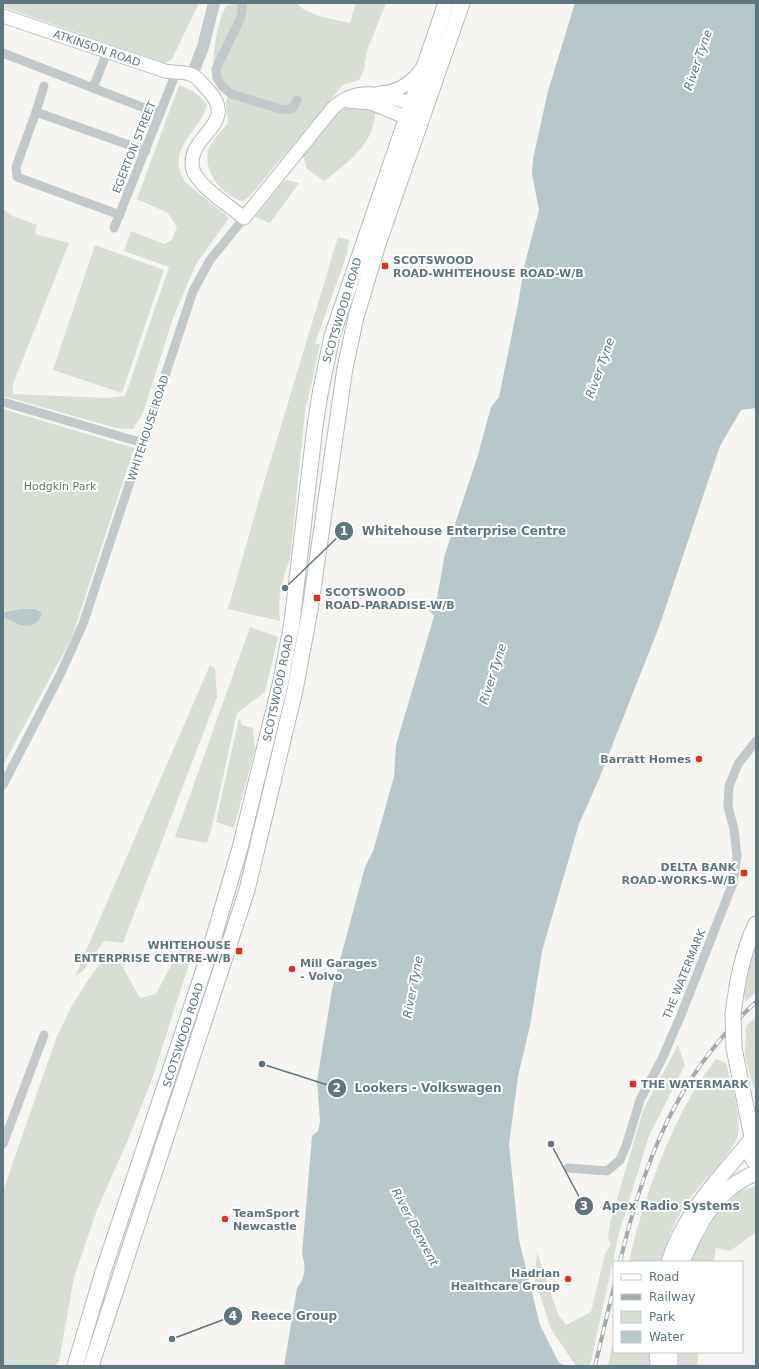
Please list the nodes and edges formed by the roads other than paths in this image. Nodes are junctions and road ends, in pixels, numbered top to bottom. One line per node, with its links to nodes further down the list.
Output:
1 (214, 3): 10 (street)
2 (243, 3): 14 (street)
3 (446, 3): 8 (main road, SCOTSWOOD ROAD)
4 (462, 3): 17 (main road, SCOTSWOOD ROAD)
5 (3, 16): 6 (main road, ATKINSON ROAD)
6 (106, 52): 9 (main road, ATKINSON ROAD); 12 (street)
7 (3, 53): 12 (street)
8 (427, 62): 13 (main road); 17 (main road, SCOTSWOOD ROAD)
9 (176, 73): 10 (main road, ATKINSON ROAD); 18 (street, EGERTON STREET)
10 (192, 75): 21 (main road)
11 (44, 86): 16 (street)
12 (93, 88): 18 (street)
13 (378, 94): 15 (main road, WHITEHOUSE ROAD); 17 (main road, WHITEHOUSE ROAD)
14 (297, 100)
15 (342, 101): 17 (main road); 21 (main road, WHITEHOUSE ROAD)
16 (36, 112): 19 (street); 20 (street)
17 (416, 113): 40 (main road, SCOTSWOOD ROAD); 41 (main road, SCOTSWOOD ROAD)
18 (160, 114): 19 (street, EGERTON STREET)
19 (146, 151): 20 (street, EGERTON STREET)
20 (120, 215): 22 (street, EGERTON STREET)
21 (244, 218): 24 (street, WHITEHOUSE ROAD)
22 (114, 228)
23 (3, 402): 24 (street)
24 (143, 443): 26 (street, WHITEHOUSE ROAD)
25 (756, 741): 34 (street, THE WATERMARK)
26 (3, 785)
27 (756, 924): 29 (main road, bridge)
28 (44, 1035): 32 (street)
29 (740, 1079): 30 (main road); 31 (main road)
30 (756, 1106)
31 (753, 1136): 33 (main road); 36 (main road)
32 (3, 1144)
33 (756, 1163)
34 (568, 1168)
35 (756, 1173): 37 (main road)
36 (669, 1261)
37 (682, 1261)
38 (658, 1353): 42 (main road)
39 (670, 1353): 43 (main road)
40 (75, 1366)
41 (92, 1366)
42 (658, 1366)
43 (670, 1366)

